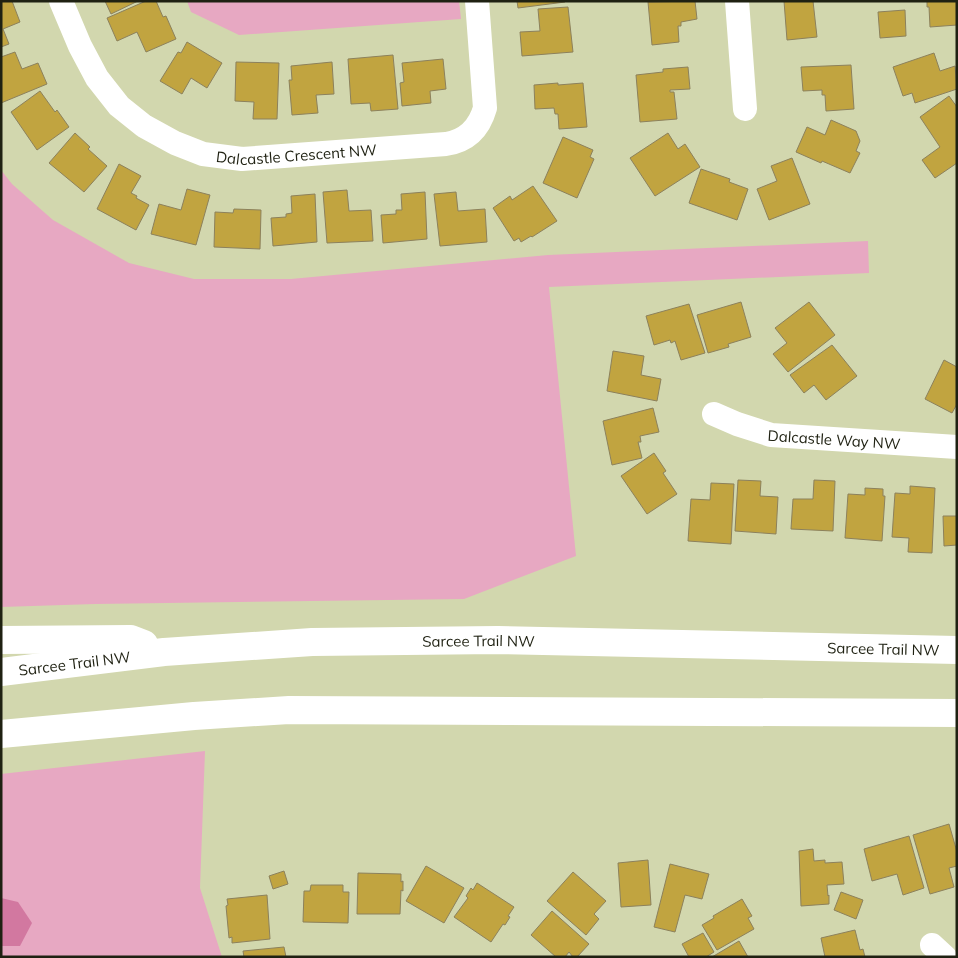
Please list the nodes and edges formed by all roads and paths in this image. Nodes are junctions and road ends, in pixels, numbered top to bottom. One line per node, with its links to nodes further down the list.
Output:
1 (61, 1): 2 (street, Dalcastle Crescent NW)
2 (477, 1)
3 (736, 1): 4 (street)
4 (745, 109)
5 (714, 414): 6 (street, Dalcastle Way NW)
6 (957, 447)
7 (1, 640): 9 (main road)
8 (957, 650): 9 (main road, Sarcee Trail NW)
9 (164, 652): 10 (main road, Sarcee Trail NW)
10 (1, 672)
11 (957, 713): 12 (main road)
12 (194, 716): 13 (main road); 14 (main road)
13 (1, 734)
14 (1, 751)

